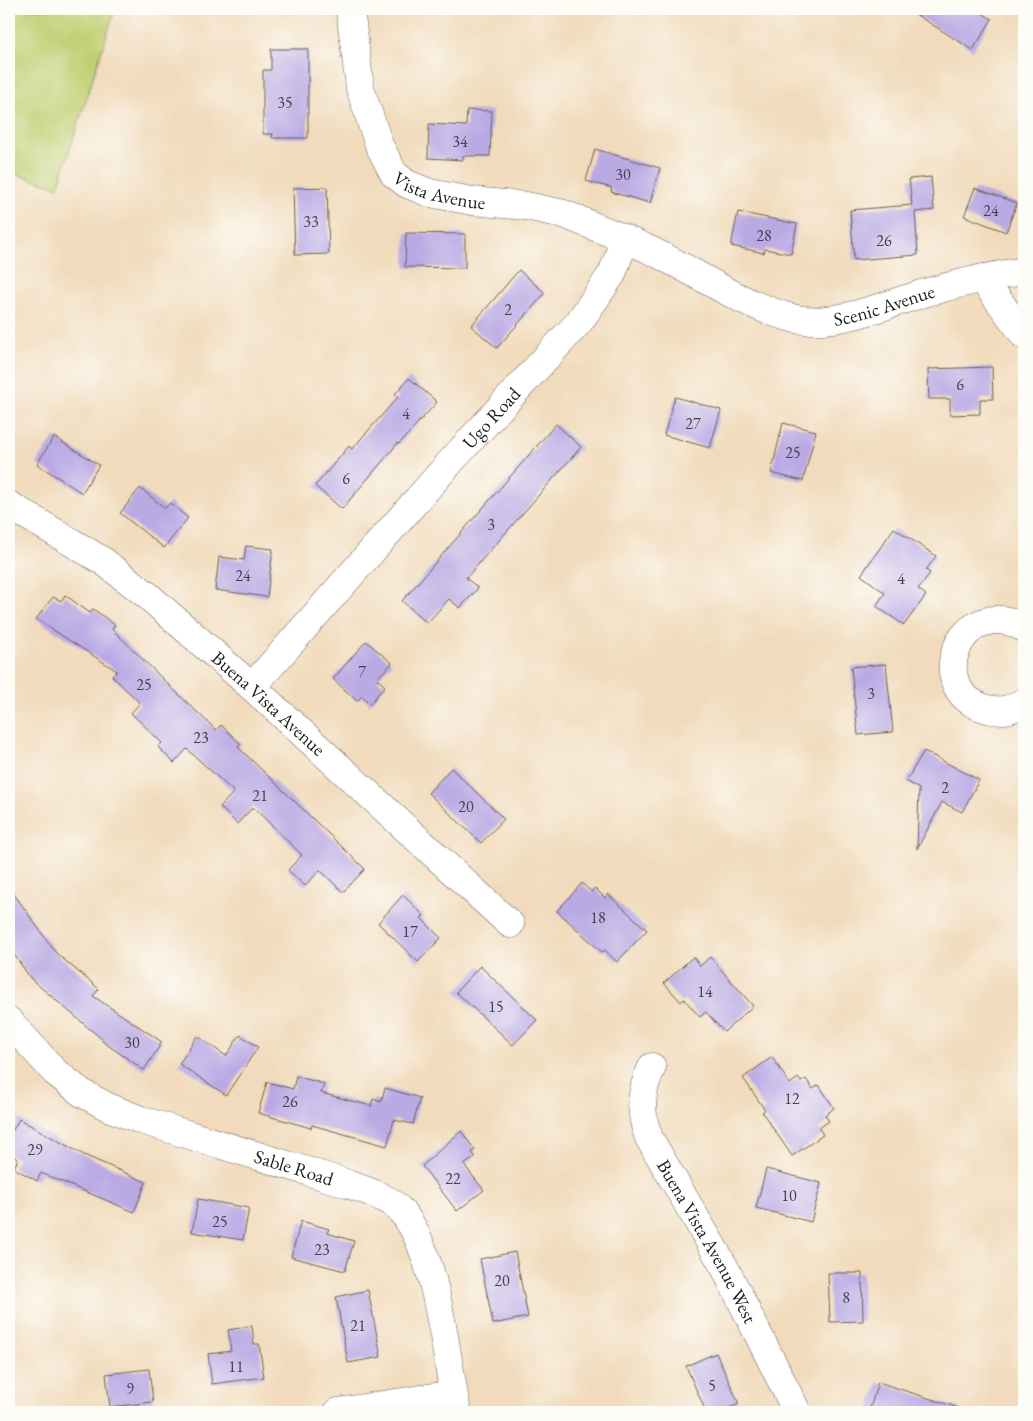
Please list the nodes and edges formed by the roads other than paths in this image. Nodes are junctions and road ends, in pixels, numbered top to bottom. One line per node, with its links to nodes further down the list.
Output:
1 (350, 9): 2 (street, Vista Avenue)
2 (625, 239): 4 (street, Scenic Avenue); 8 (street, Ugo Road)
3 (1024, 271): 4 (street, Scenic Avenue)
4 (982, 278): 5 (street)
5 (1024, 336)
6 (9, 505): 8 (street, Buena Vista Avenue)
7 (1024, 628): 9 (street)
8 (252, 687): 10 (street, Buena Vista Avenue)
9 (1024, 702)
10 (510, 924)
11 (9, 1021): 13 (street, Sable Road)
12 (652, 1067): 15 (street, Buena Vista Avenue West)
13 (455, 1403): 14 (street)
14 (338, 1412)
15 (797, 1412)

